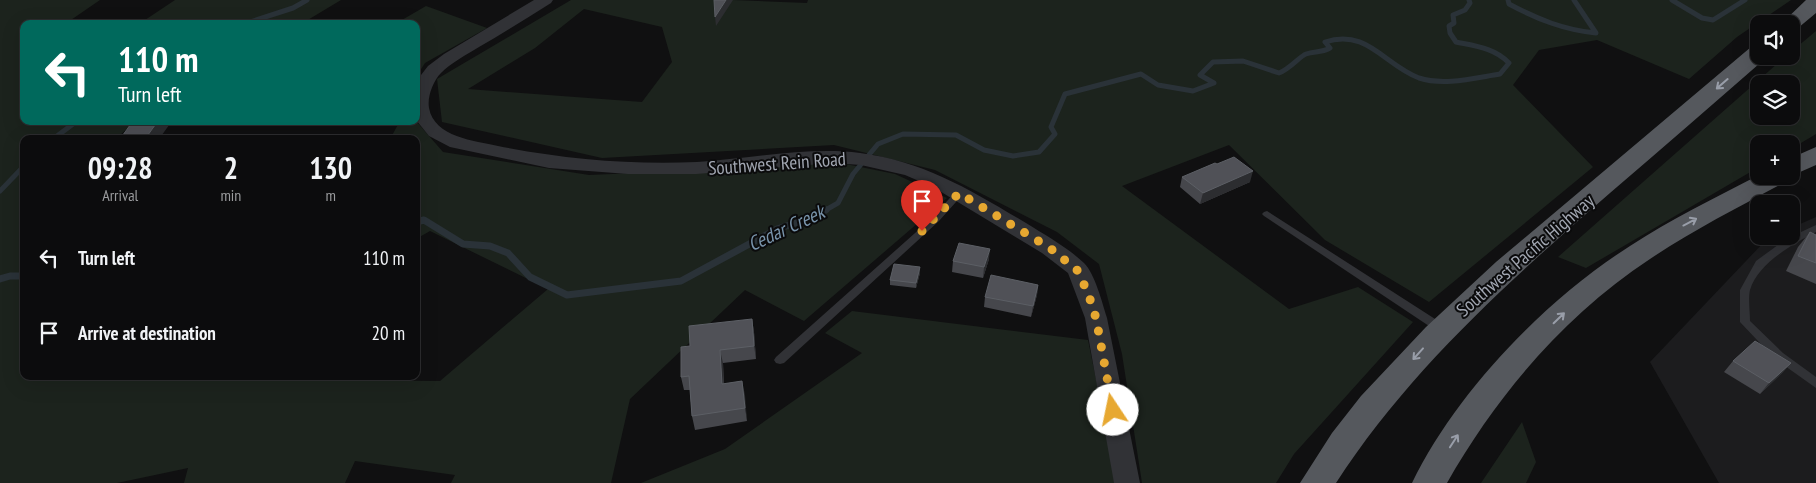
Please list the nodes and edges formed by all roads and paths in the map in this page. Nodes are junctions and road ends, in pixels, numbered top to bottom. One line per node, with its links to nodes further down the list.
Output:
1 (545, 0): 5 (street, Southwest Rein Road)
2 (1816, 2): 3 (highway)
3 (1800, 16)
4 (1750, 60): 13 (highway, Southwest Pacific Highway, one-way to 13)
5 (420, 96)
6 (420, 109): 10 (street, Southwest Rein Road)
7 (1816, 155): 8 (highway)
8 (1800, 163)
9 (1760, 185): 18 (highway, one-way to 9)
10 (959, 193): 14 (lane); 16 (street, Southwest Rein Road)
11 (1267, 214): 13 (lane)
12 (1816, 228): 15 (lane)
13 (1442, 329): 17 (highway, Southwest Pacific Highway, one-way to 17)
14 (780, 360)
15 (1816, 383)
16 (1127, 483)
17 (1317, 483)
18 (1429, 483)

